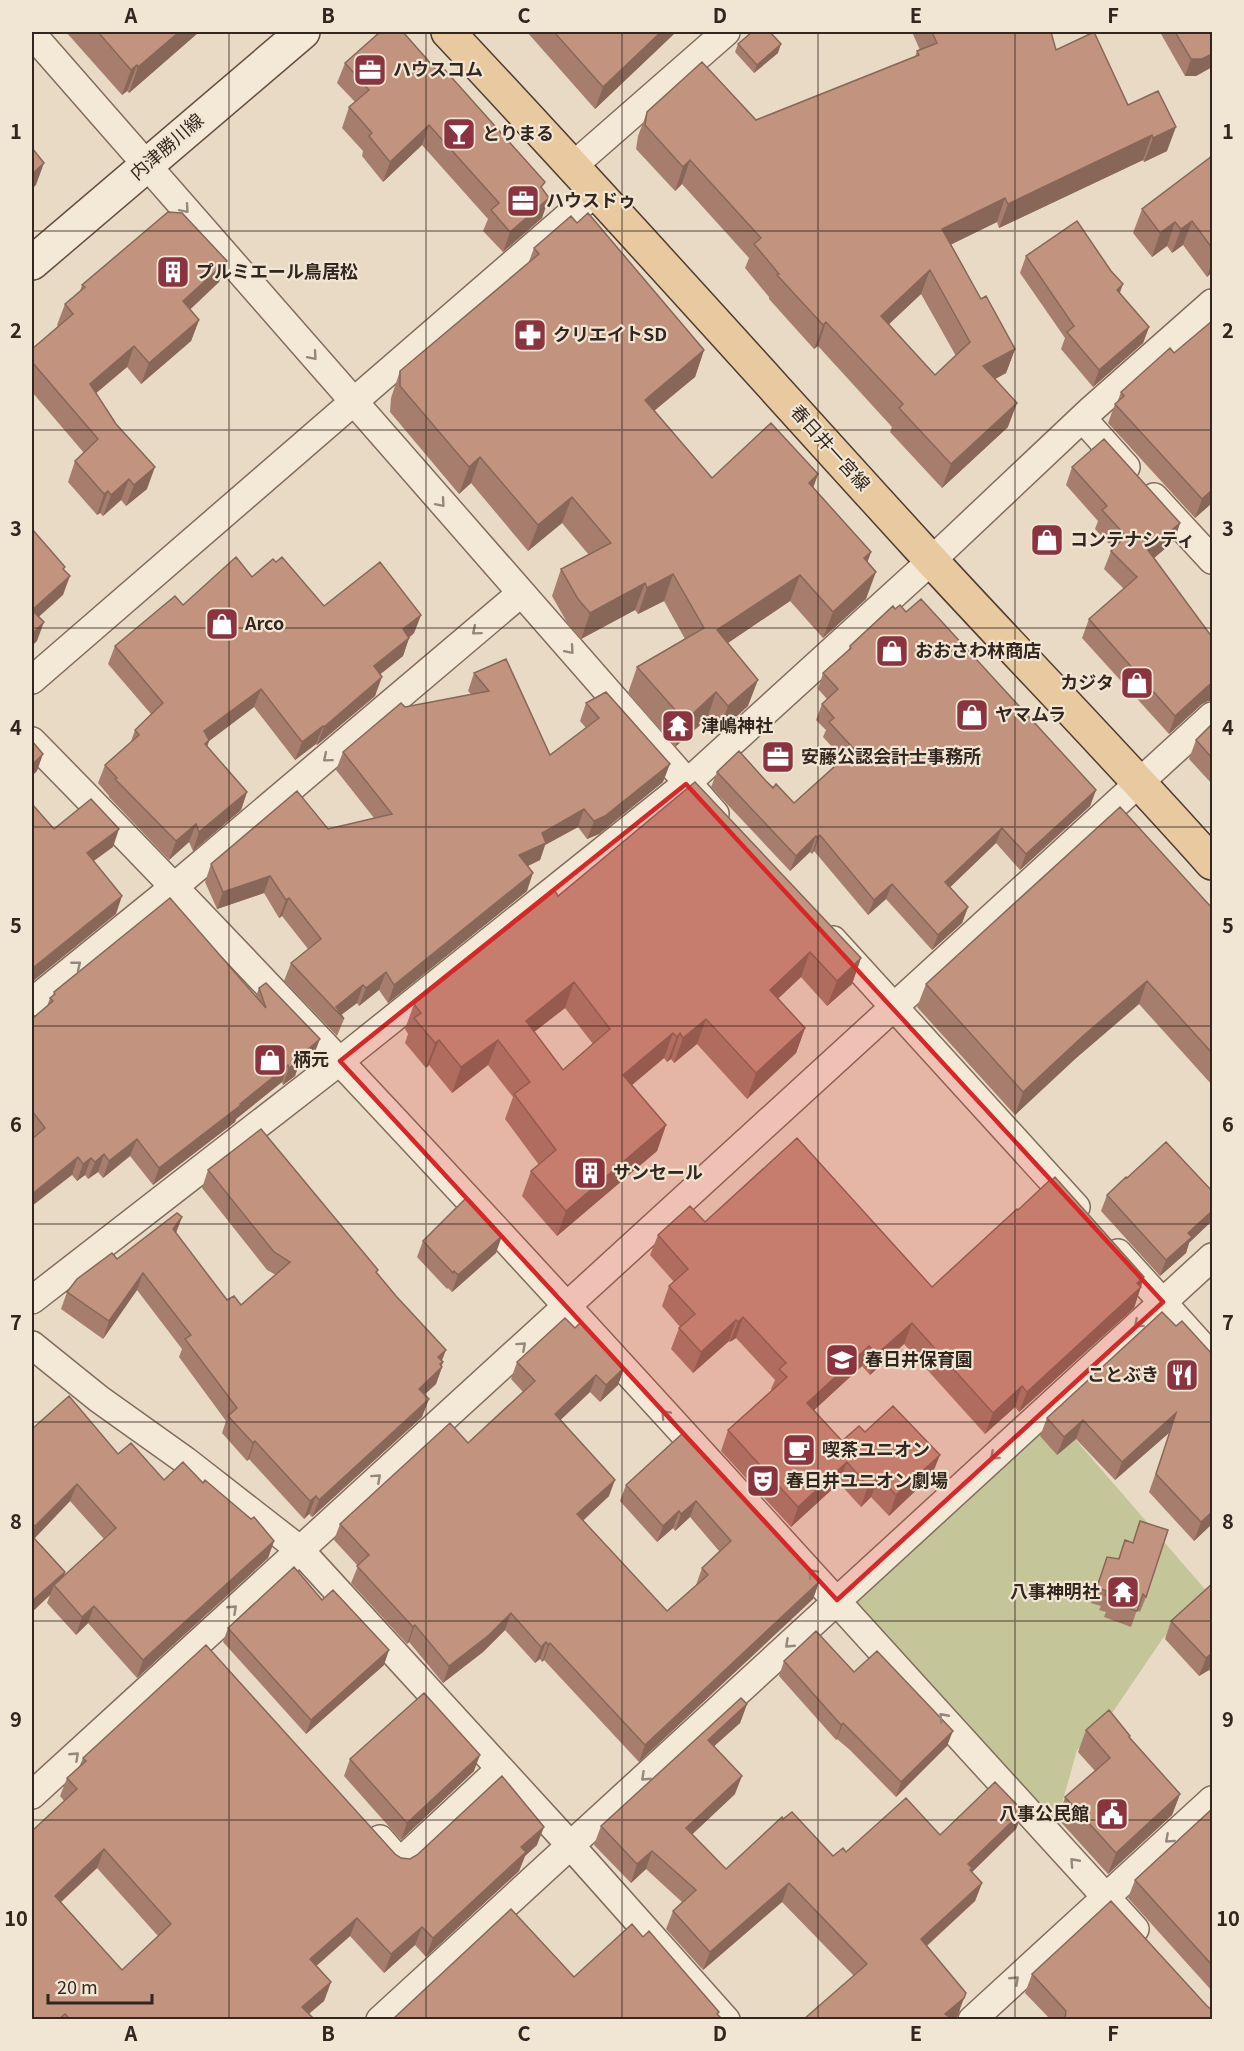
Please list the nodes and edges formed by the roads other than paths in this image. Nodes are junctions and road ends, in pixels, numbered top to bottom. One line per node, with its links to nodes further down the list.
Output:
1 (303, 32): 5 (main road, 内津勝川線)
2 (448, 32): 6 (main road, 春日井一宮線)
3 (726, 32): 6 (street)
4 (32, 34): 5 (street)
5 (147, 165): 8 (main road, 内津勝川線); 10 (street, one-way to 10)
6 (574, 165): 7 (main road, 春日井一宮線)
7 (597, 191): 10 (street); 12 (main road, 春日井一宮線)
8 (32, 263)
9 (1212, 303): 11 (street)
10 (352, 401): 14 (street, one-way to 14); 15 (street)
11 (1083, 419): 12 (street); 13 (street)
12 (932, 560): 18 (main road, 春日井一宮線); 19 (street)
13 (1212, 560)
14 (520, 594): 19 (street, one-way to 19); 22 (street, one-way to 22)
15 (32, 680)
16 (1212, 716): 18 (street)
17 (32, 741): 22 (street)
18 (1139, 781): 21 (main road, 春日井一宮線); 25 (street)
19 (686, 784): 20 (street); 26 (street)
20 (734, 835)
21 (1212, 863)
22 (174, 887): 24 (street, one-way to 22); 26 (street)
23 (815, 921): 25 (street)
24 (32, 1002)
25 (895, 1006): 29 (street); 30 (street)
26 (340, 1061): 28 (street); 30 (street)
27 (1212, 1257): 29 (street)
28 (32, 1300)
29 (1163, 1302): 32 (street); 34 (street, one-way to 34)
30 (566, 1306): 33 (street, one-way to 30); 34 (street, one-way to 30)
31 (32, 1346): 33 (street)
32 (1212, 1357)
33 (299, 1549): 35 (street); 36 (street, one-way to 33)
34 (837, 1600): 39 (street, one-way to 39); 40 (street, one-way to 34)
35 (500, 1769): 38 (street); 39 (street)
36 (32, 1795)
37 (1212, 1800): 40 (street, one-way to 40)
38 (360, 1818)
39 (571, 1846): 42 (street); 43 (street)
40 (1105, 1896): 41 (street); 44 (street, one-way to 40)
41 (1151, 1947)
42 (380, 2019)
43 (726, 2019)
44 (972, 2019)

